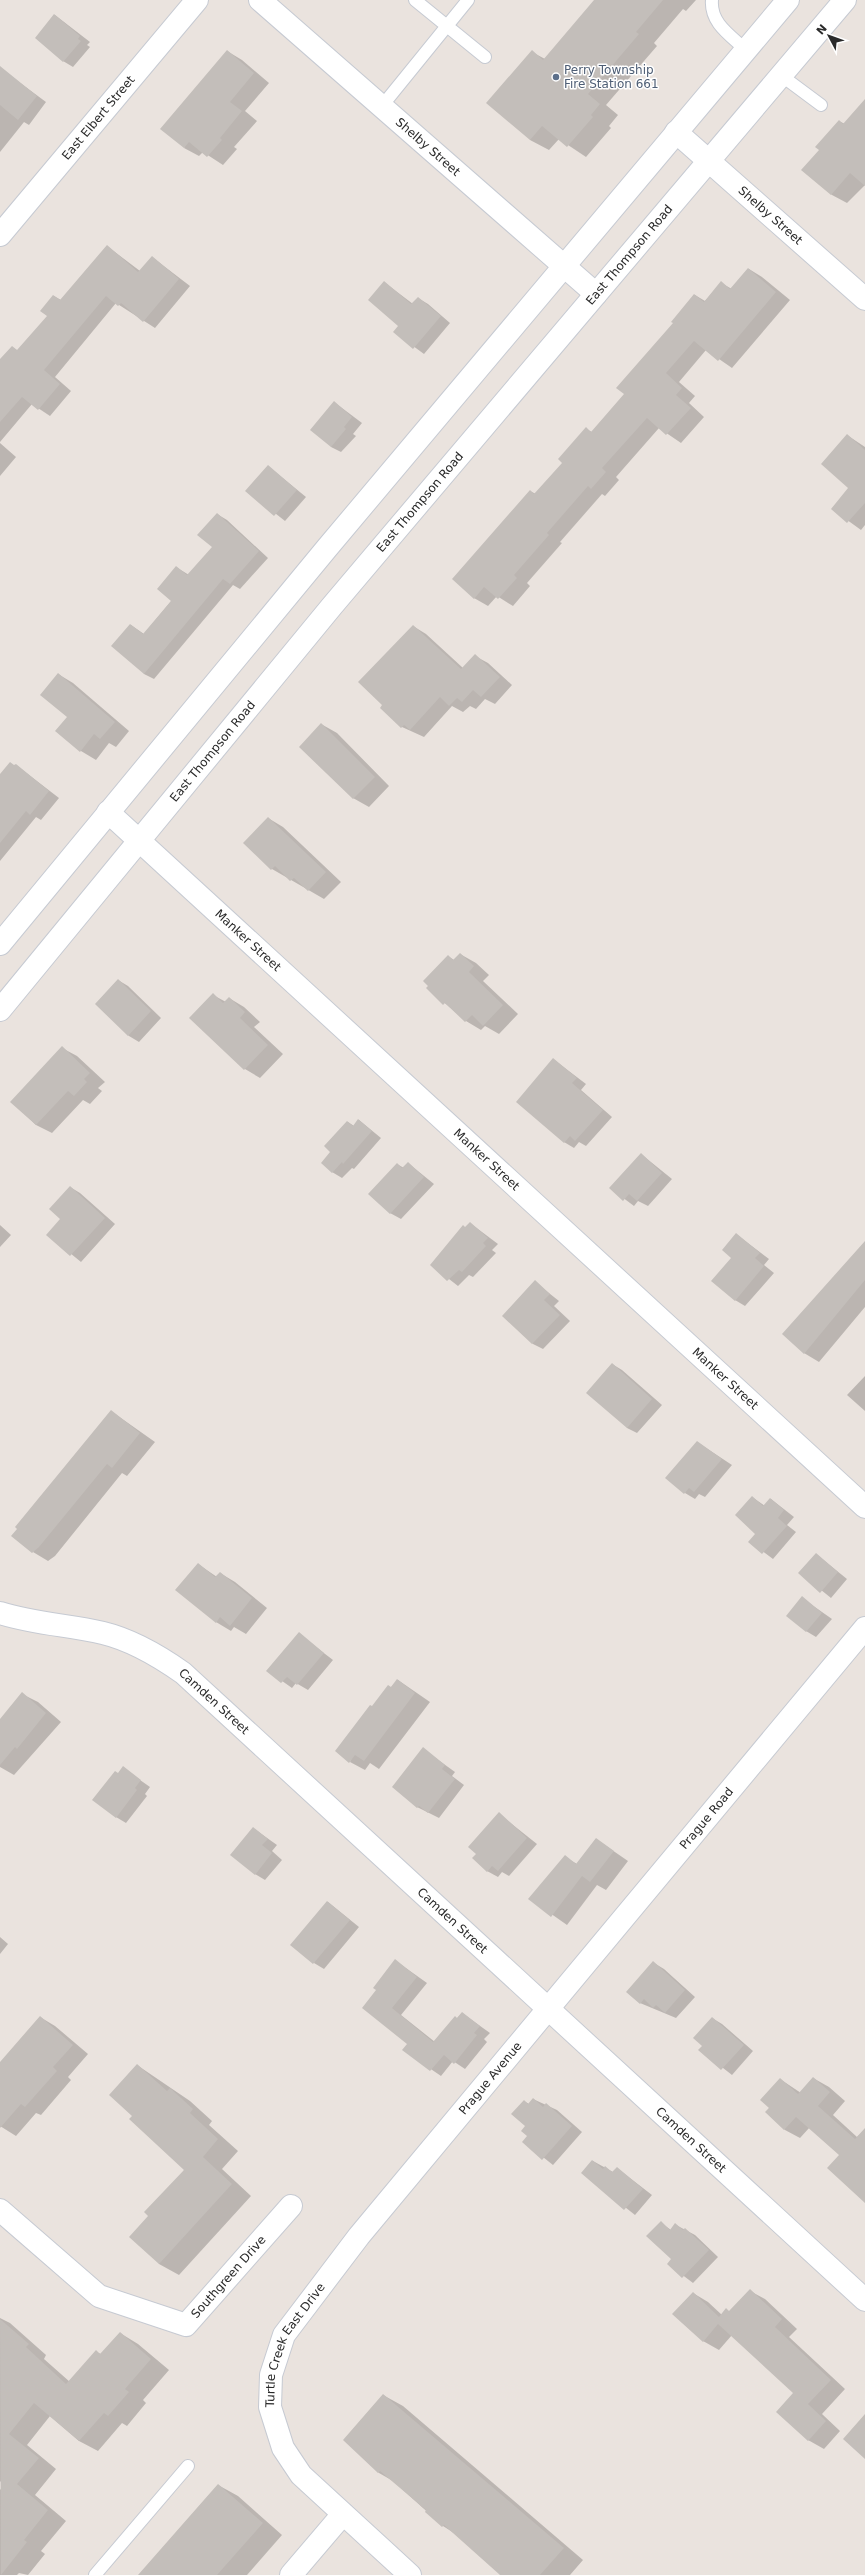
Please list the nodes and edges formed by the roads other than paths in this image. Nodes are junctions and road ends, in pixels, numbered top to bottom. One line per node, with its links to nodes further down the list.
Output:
1 (198, 0): 16 (street, East Elbert Street)
2 (260, 0): 13 (street, Shelby Street)
3 (414, 0): 8 (lane)
4 (468, 0): 8 (lane)
5 (712, 0): 9 (lane)
6 (788, 0): 9 (street)
7 (845, 0): 11 (street, East Thompson Road)
8 (447, 26): 10 (lane); 13 (lane)
9 (746, 50): 14 (street)
10 (485, 57)
11 (782, 76): 12 (lane); 15 (street, East Thompson Road)
12 (821, 105)
13 (382, 106): 17 (street, Shelby Street)
14 (676, 132): 15 (street, Shelby Street); 17 (street)
15 (710, 161): 18 (street, East Thompson Road); 19 (street, Shelby Street)
16 (0, 235)
17 (565, 266): 18 (street, Shelby Street); 20 (street)
18 (596, 294): 21 (street, East Thompson Road)
19 (865, 299)
20 (108, 812): 21 (street, Manker Street); 22 (street)
21 (138, 841): 23 (street, East Thompson Road); 24 (street, Manker Street)
22 (0, 944)
23 (0, 1010)
24 (865, 1506)
25 (0, 1613): 27 (street, Camden Street)
26 (865, 1628): 27 (street, Prague Road)
27 (547, 2008): 28 (street, Prague Avenue); 31 (street, Camden Street)
28 (433, 2148): 33 (street, Turtle Creek East Drive)
29 (291, 2206): 30 (street, Southgreen Drive)
30 (0, 2210)
31 (865, 2300)
32 (188, 2466): 34 (lane)
33 (343, 2514): 35 (street); 36 (street, Turtle Creek East Drive)
34 (95, 2575)
35 (291, 2575)
36 (410, 2575)

